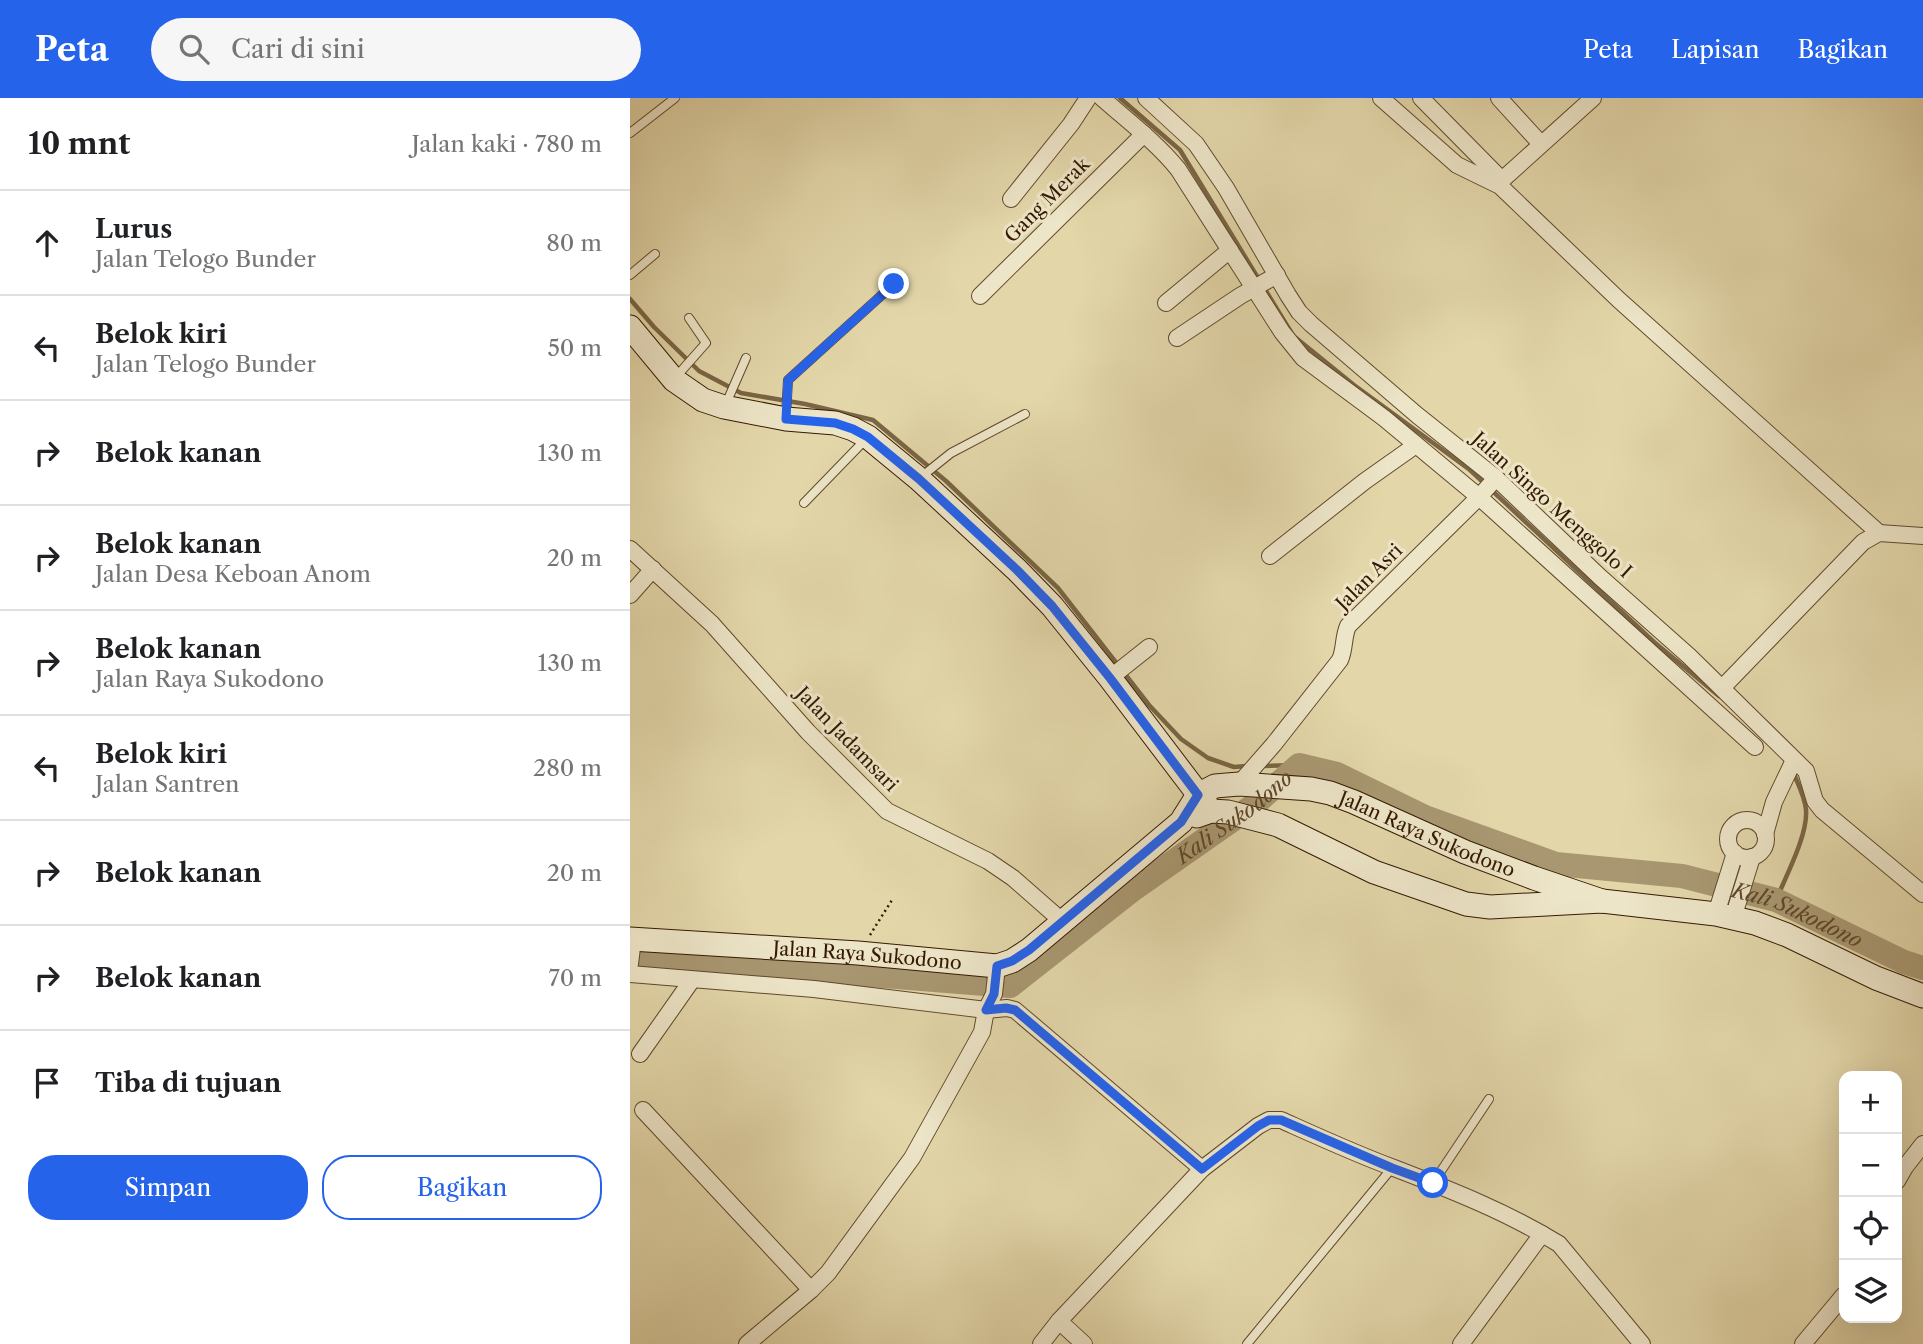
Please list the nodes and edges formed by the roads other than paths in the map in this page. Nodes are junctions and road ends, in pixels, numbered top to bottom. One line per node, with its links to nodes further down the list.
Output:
1 (676, 98): 9 (lane)
2 (1088, 98): 12 (street)
3 (1101, 98): 10 (street)
4 (1146, 98): 16 (street, Jalan Singo Menggolo I)
5 (1381, 98): 34 (street)
6 (1421, 98): 11 (street)
7 (1499, 98): 11 (street)
8 (1592, 98): 11 (street)
9 (630, 133)
10 (1144, 134): 13 (street); 18 (street, Gang Merak)
11 (1541, 144)
12 (1011, 198)
13 (1230, 250): 16 (street); 19 (street)
14 (654, 254): 15 (lane)
15 (630, 275)
16 (1265, 282): 22 (street); 29 (street); 31 (street, Jalan Singo Menggolo I)
17 (894, 284): 26 (lane)
18 (980, 296)
19 (1166, 303)
20 (689, 318): 24 (lane)
21 (630, 327): 24 (main road)
22 (1177, 338)
23 (746, 358): 25 (lane)
24 (676, 377): 25 (main road)
25 (729, 397): 26 (main road)
26 (786, 414): 28 (main road)
27 (1025, 414): 30 (lane)
28 (868, 437): 30 (main road); 33 (lane)
29 (1416, 445): 32 (street); 37 (street)
30 (925, 473): 41 (main road)
31 (1495, 479): 32 (street, Jalan Asri); 42 (street, Jalan Singo Menggolo I)
32 (1481, 496): 43 (street); 45 (street, Jalan Asri)
33 (804, 503)
34 (1879, 533): 35 (street); 42 (street)
35 (1923, 536)
36 (630, 549): 38 (street, Jalan Jadamsari)
37 (1270, 556)
38 (653, 569): 39 (street); 59 (street, Jalan Jadamsari)
39 (630, 595)
40 (1149, 647): 41 (street)
41 (1117, 672): 48 (main road)
42 (1722, 688): 43 (street, Jalan Singo Menggolo I)
43 (1752, 733): 44 (street, Jalan Singo Menggolo I)
44 (1793, 761): 47 (street); 55 (street, Jalan Singo Menggolo I)
45 (1249, 776): 46 (main road, Jalan Raya Sukodono); 48 (main road, Jalan Raya Sukodono)
46 (1285, 787): 50 (main road); 54 (main road, Jalan Raya Sukodono)
47 (1774, 802): 49 (street); 51 (street)
48 (1213, 806): 50 (main road, Jalan Raya Sukodono); 59 (main road)
49 (1748, 819): 51 (street); 52 (street)
50 (1274, 824): 57 (main road, Jalan Raya Sukodono)
51 (1765, 834): 53 (street)
52 (1735, 853): 53 (street); 58 (street)
53 (1752, 857): 58 (street)
54 (1534, 878): 56 (main road, Jalan Raya Sukodono); 57 (main road)
55 (1923, 894)
56 (1602, 901): 57 (main road, Jalan Raya Sukodono); 58 (main road, Jalan Raya Sukodono)
57 (1525, 905)
58 (1726, 912): 64 (main road, Jalan Raya Sukodono)
59 (1062, 921): 61 (main road)
60 (631, 949): 61 (main road, Jalan Raya Sukodono)
61 (996, 970): 65 (street)
62 (630, 974): 63 (street)
63 (692, 980): 65 (street); 66 (street)
64 (1923, 996)
65 (986, 1010): 71 (street); 75 (street)
66 (640, 1054)
67 (1489, 1099): 73 (lane)
68 (643, 1110): 75 (street)
69 (1923, 1144): 72 (street)
70 (1392, 1168): 71 (street); 73 (street); 81 (lane)
71 (1202, 1169): 77 (street)
72 (1902, 1172)
73 (1433, 1183): 74 (street)
74 (1542, 1234): 82 (street); 83 (street)
75 (811, 1290): 78 (street)
76 (1839, 1301): 84 (street)
77 (1059, 1321): 79 (street); 80 (street)
78 (747, 1344)
79 (1041, 1344)
80 (1084, 1344)
81 (1247, 1344)
82 (1461, 1344)
83 (1642, 1344)
84 (1802, 1344)

